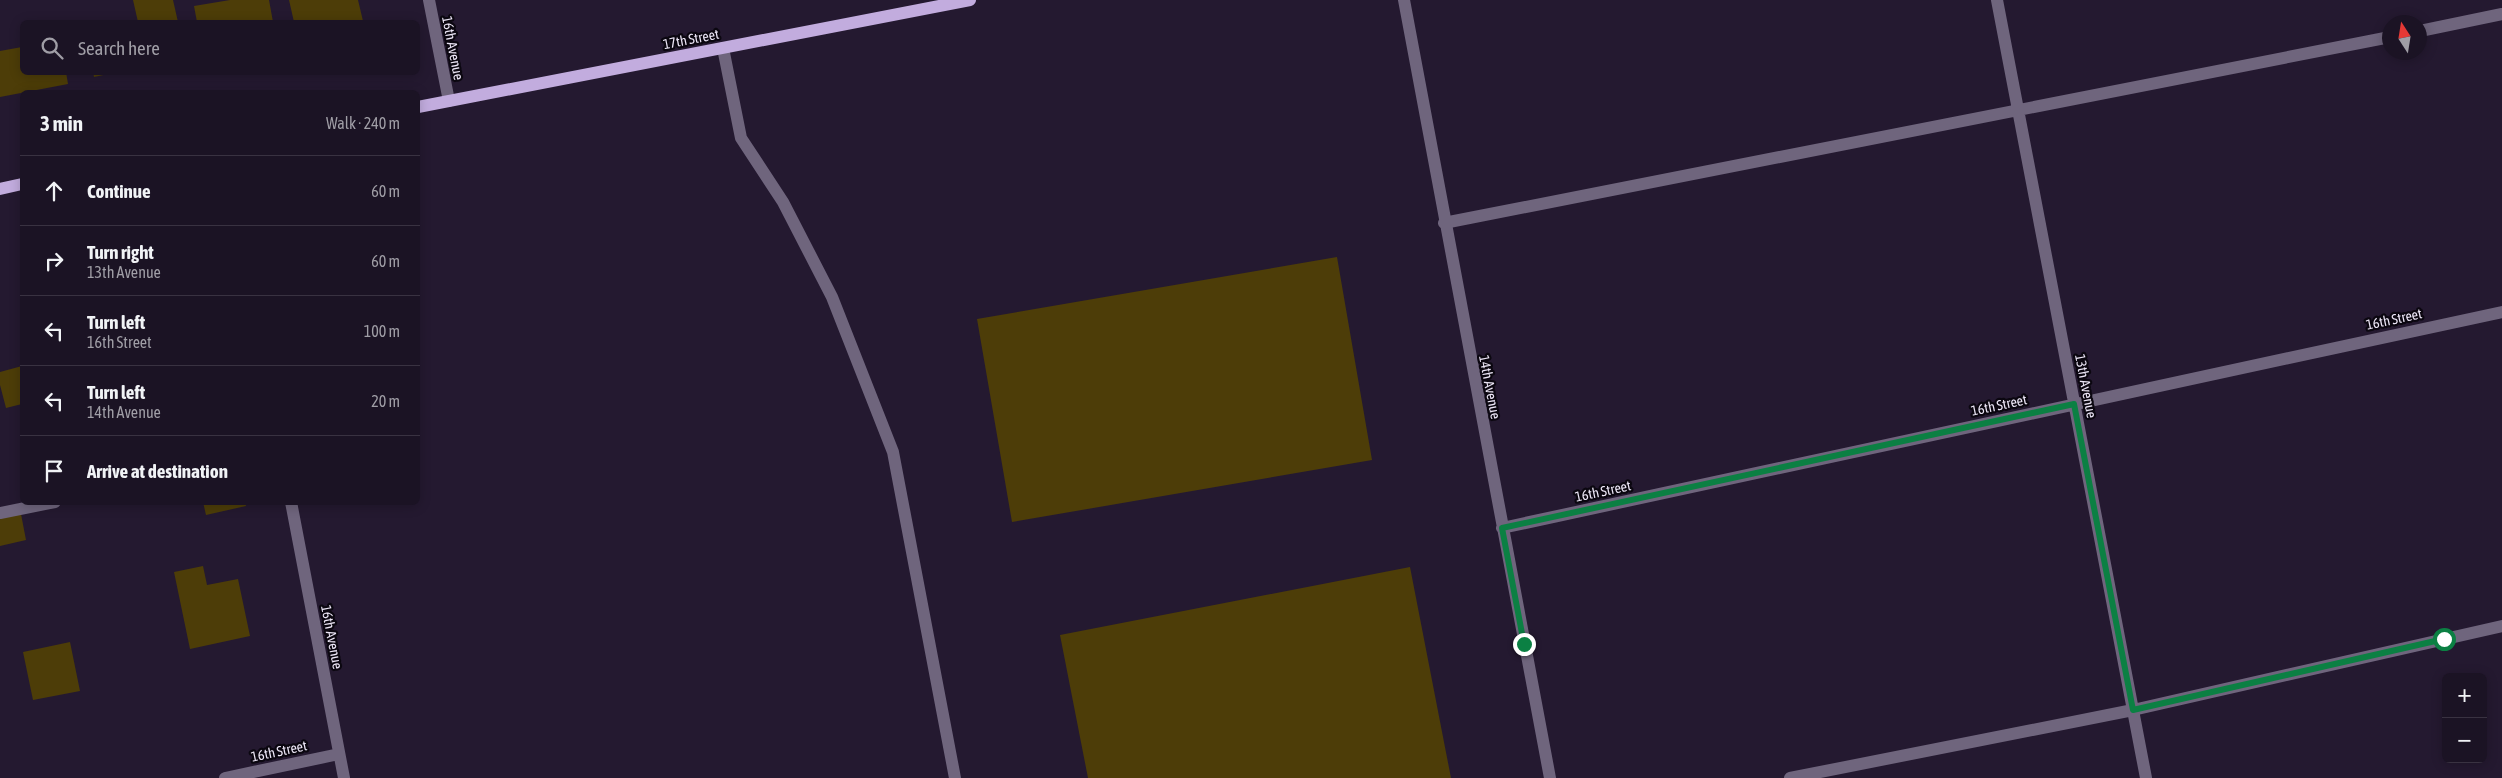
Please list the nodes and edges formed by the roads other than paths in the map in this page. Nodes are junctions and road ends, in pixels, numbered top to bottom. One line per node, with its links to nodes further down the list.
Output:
1 (429, 0): 9 (street, 16th Avenue)
2 (970, 0): 8 (main road, 17th Street)
3 (1404, 0): 14 (street, 14th Avenue)
4 (1997, 0): 11 (street, 13th Avenue)
5 (2502, 14): 6 (street)
6 (2427, 30)
7 (2382, 39): 11 (street)
8 (723, 48): 9 (main road, 17th Street); 26 (street)
9 (449, 101): 10 (main road, 17th Street)
10 (420, 107)
11 (2017, 110): 14 (street); 16 (street, 13th Avenue)
12 (20, 184): 13 (main road)
13 (0, 189)
14 (1444, 223): 20 (street, 14th Avenue)
15 (2502, 312): 16 (street, 16th Street)
16 (2074, 404): 20 (street, 16th Street); 22 (street, 13th Avenue)
17 (40, 505): 19 (street)
18 (292, 505): 23 (street, 16th Avenue)
19 (0, 513)
20 (1502, 528): 27 (street, 14th Avenue)
21 (2502, 626): 22 (street)
22 (2133, 710): 28 (street); 29 (street, 13th Avenue)
23 (339, 754): 24 (street, 16th Street); 25 (street, 16th Avenue)
24 (225, 778)
25 (344, 778)
26 (955, 778)
27 (1550, 778)
28 (1790, 778)
29 (2146, 778)

